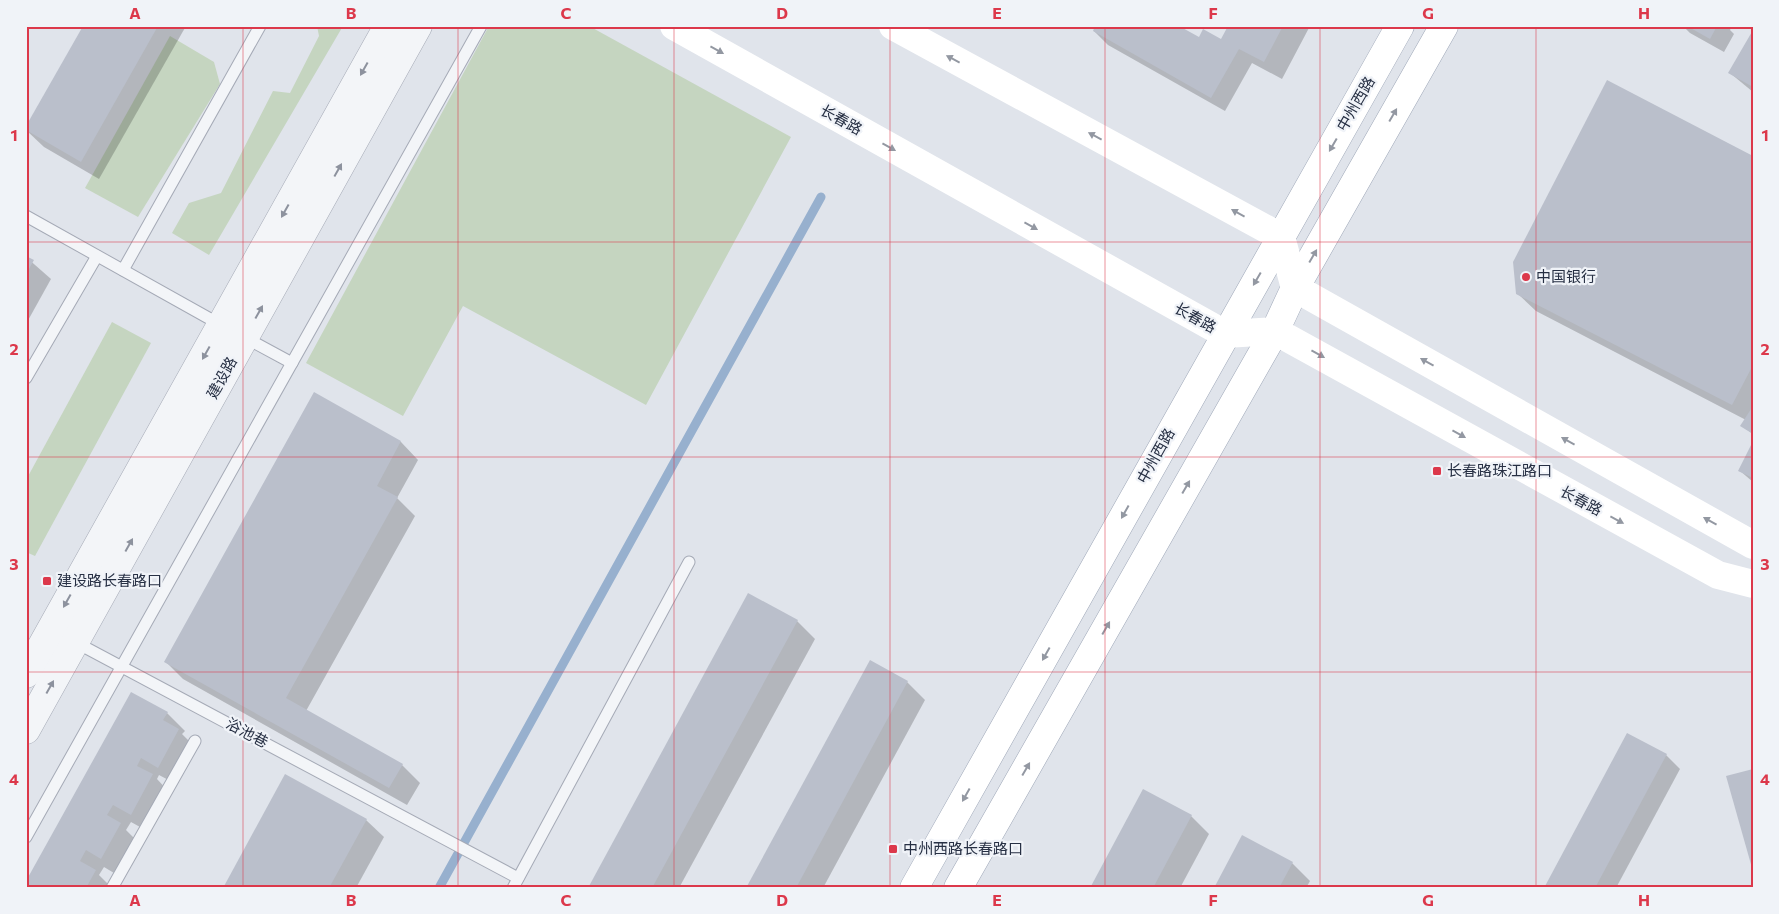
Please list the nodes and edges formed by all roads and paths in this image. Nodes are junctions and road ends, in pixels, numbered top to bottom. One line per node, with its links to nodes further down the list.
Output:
1 (260, 26): 12 (lane)
2 (388, 26): 14 (street, 建设路, one-way to 14)
3 (418, 26): 14 (street, 建设路, one-way to 3)
4 (481, 26): 17 (lane)
5 (674, 26): 16 (main road, 长春路, one-way to 16)
6 (893, 26): 10 (main road, one-way to 6)
7 (1400, 26): 10 (main road, 中州西路, one-way to 10)
8 (1444, 26): 13 (main road, one-way to 8)
9 (26, 216): 11 (lane)
10 (1281, 237): 13 (main road); 16 (main road, 中州西路, one-way to 16)
11 (98, 256): 12 (lane); 18 (lane)
12 (123, 270): 14 (lane)
13 (1295, 288): 15 (main road); 19 (main road, one-way to 13)
14 (233, 331): 17 (lane); 22 (street, 建设路, one-way to 14); 24 (street, 建设路, one-way to 24)
15 (1275, 331): 16 (main road, 长春路); 21 (main road, 长春路, one-way to 21); 31 (main road, one-way to 15)
16 (1225, 334): 30 (main road, 中州西路, one-way to 30)
17 (292, 363): 23 (lane)
18 (26, 378)
19 (1753, 544)
20 (689, 562): 28 (lane)
21 (1753, 584)
22 (75, 642): 23 (lane, 浴池巷); 25 (street, 建设路, one-way to 22)
23 (121, 666): 27 (lane); 28 (lane, 浴池巷)
24 (26, 674)
25 (26, 730)
26 (195, 741): 29 (lane)
27 (26, 836)
28 (516, 883)
29 (112, 888)
30 (914, 888)
31 (958, 888)

